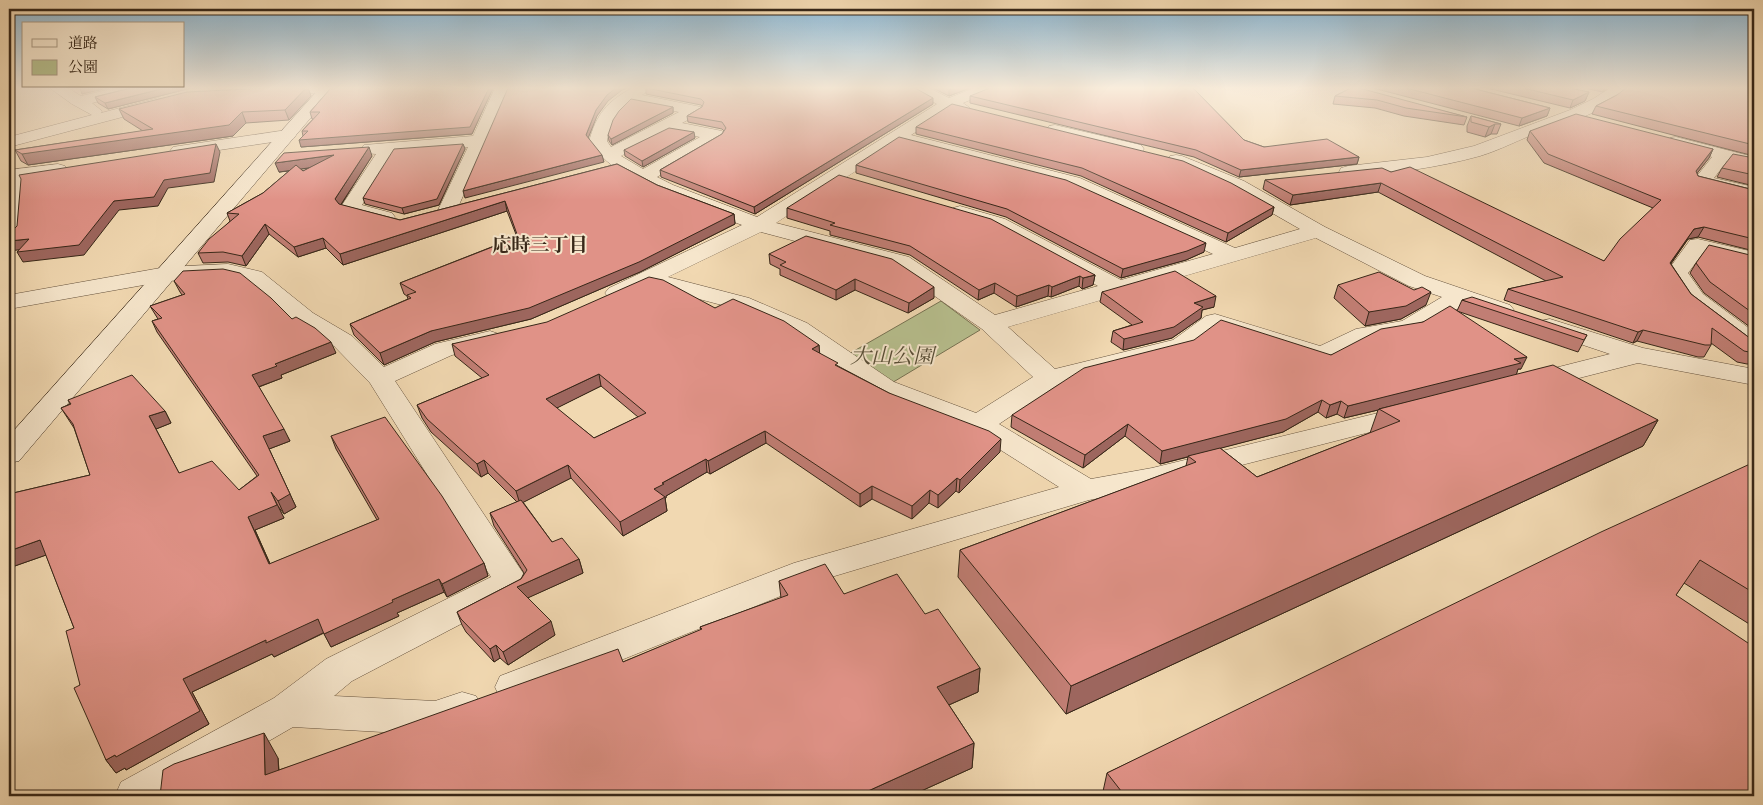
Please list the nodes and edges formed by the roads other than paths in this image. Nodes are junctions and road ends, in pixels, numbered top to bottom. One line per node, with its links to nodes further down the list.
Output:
1 (71, 126): 14 (street)
2 (304, 126): 15 (street)
3 (486, 126): 13 (street)
4 (601, 126): 21 (street)
5 (666, 126): 21 (street); 26 (street)
6 (913, 126): 11 (street)
7 (1036, 126): 29 (street)
8 (1492, 126): 10 (street)
9 (1542, 126): 10 (street)
10 (1520, 133): 23 (street)
11 (896, 136): 24 (street); 37 (street)
12 (1657, 137): 18 (street)
13 (478, 141): 16 (street); 31 (street)
14 (9, 142)
15 (291, 145): 19 (street); 39 (street)
16 (389, 148): 17 (street); 33 (street)
17 (351, 150)
18 (1723, 154): 20 (street); 30 (street)
19 (158, 155)
20 (1754, 162)
21 (610, 163): 26 (street)
22 (80, 167): 25 (street)
23 (1331, 174)
24 (836, 175): 28 (street); 34 (street)
25 (10, 177): 36 (street)
26 (643, 177): 34 (street)
27 (1265, 182): 29 (street)
28 (865, 184)
29 (1237, 185): 35 (street)
30 (1754, 193)
31 (468, 205)
32 (941, 206): 41 (street)
33 (404, 222)
34 (759, 224): 40 (street); 45 (street)
35 (1318, 231): 37 (street); 42 (street)
36 (9, 236)
37 (1230, 254): 41 (street)
38 (1754, 259): 47 (street)
39 (166, 274): 43 (street); 50 (street); 55 (street)
40 (649, 279): 44 (street); 54 (street)
41 (1117, 287): 45 (street)
42 (1460, 297): 48 (street); 51 (street)
43 (9, 302)
44 (595, 303)
45 (991, 324): 51 (street)
46 (512, 334): 50 (street)
47 (1754, 344)
48 (1638, 355): 49 (street); 52 (street)
49 (1754, 377)
50 (380, 378): 57 (street)
51 (1050, 378): 54 (street)
52 (1505, 389)
53 (1438, 406): 56 (street)
54 (979, 424): 56 (street)
55 (9, 454)
56 (1086, 490): 57 (street)
57 (288, 710): 58 (street)
58 (136, 796)

